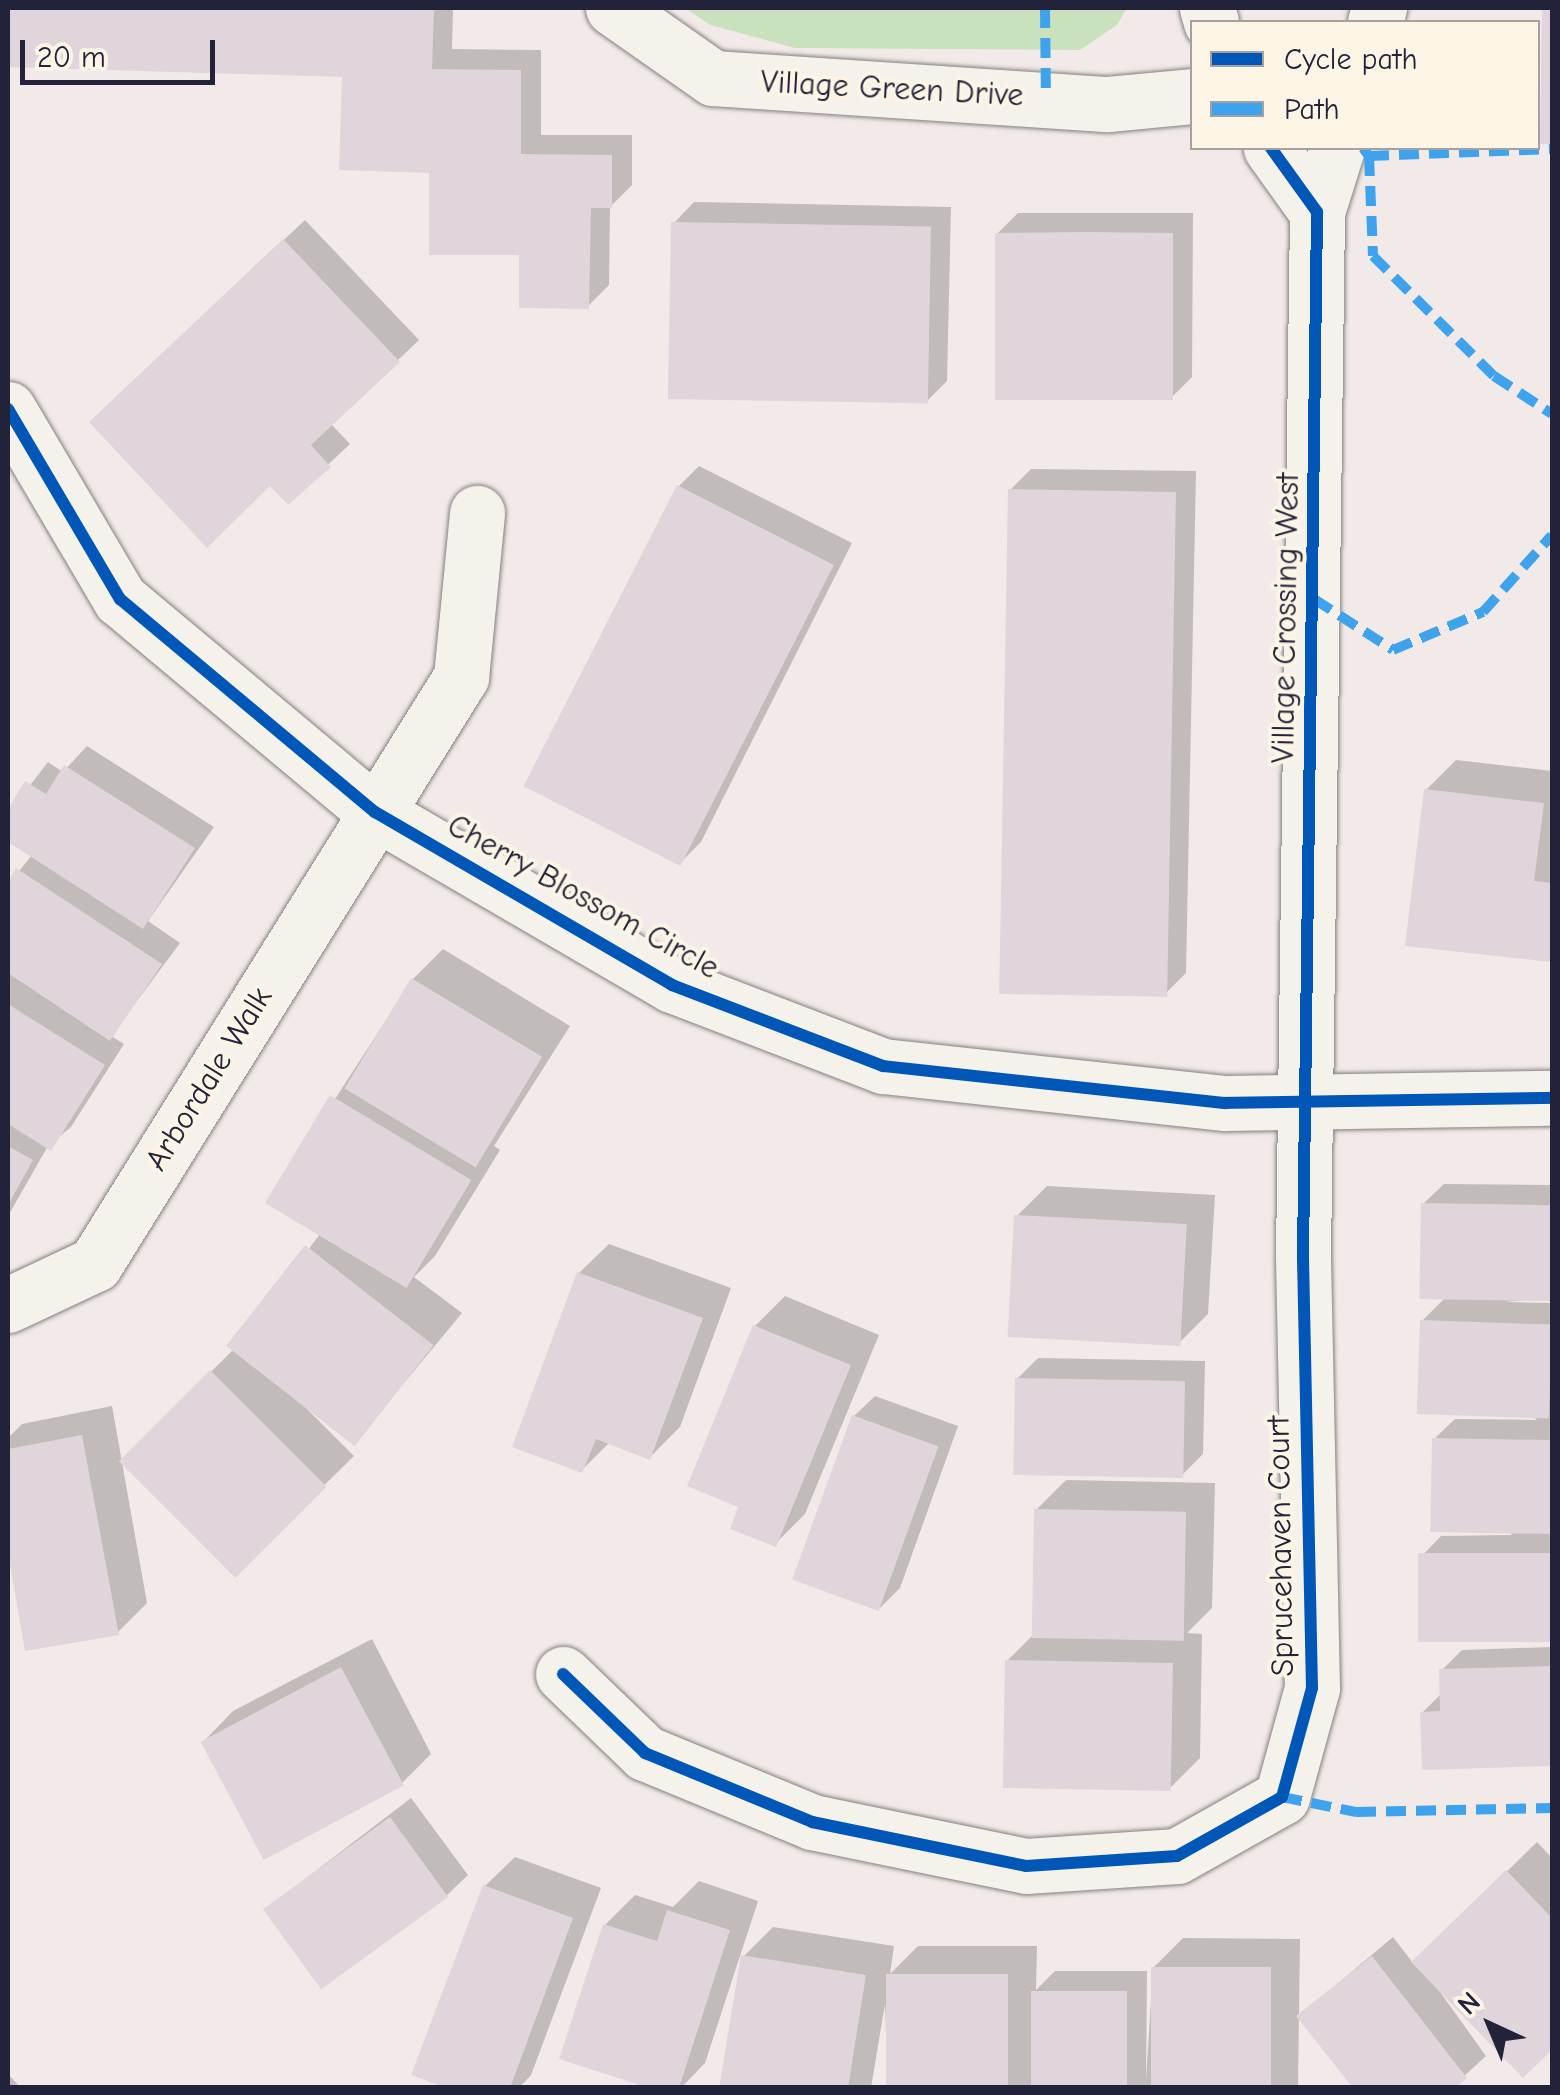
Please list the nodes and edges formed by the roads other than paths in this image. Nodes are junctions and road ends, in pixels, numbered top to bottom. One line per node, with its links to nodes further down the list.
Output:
1 (613, 8): 2 (street, Village Green Drive)
2 (1190, 96)
3 (1271, 150): 5 (street)
4 (1336, 150): 5 (street, Village Crossing West)
5 (1317, 212): 10 (street, Village Crossing West)
6 (8, 409): 8 (street, Cherry Blossom Circle)
7 (477, 513): 8 (street, Arbordale Walk)
8 (375, 812): 10 (street, Cherry Blossom Circle); 11 (street, Arbordale Walk)
9 (1552, 1098): 10 (street, Cherry Blossom Circle)
10 (1308, 1104): 12 (street, Sprucehaven Court)
11 (8, 1305)
12 (562, 1674)

